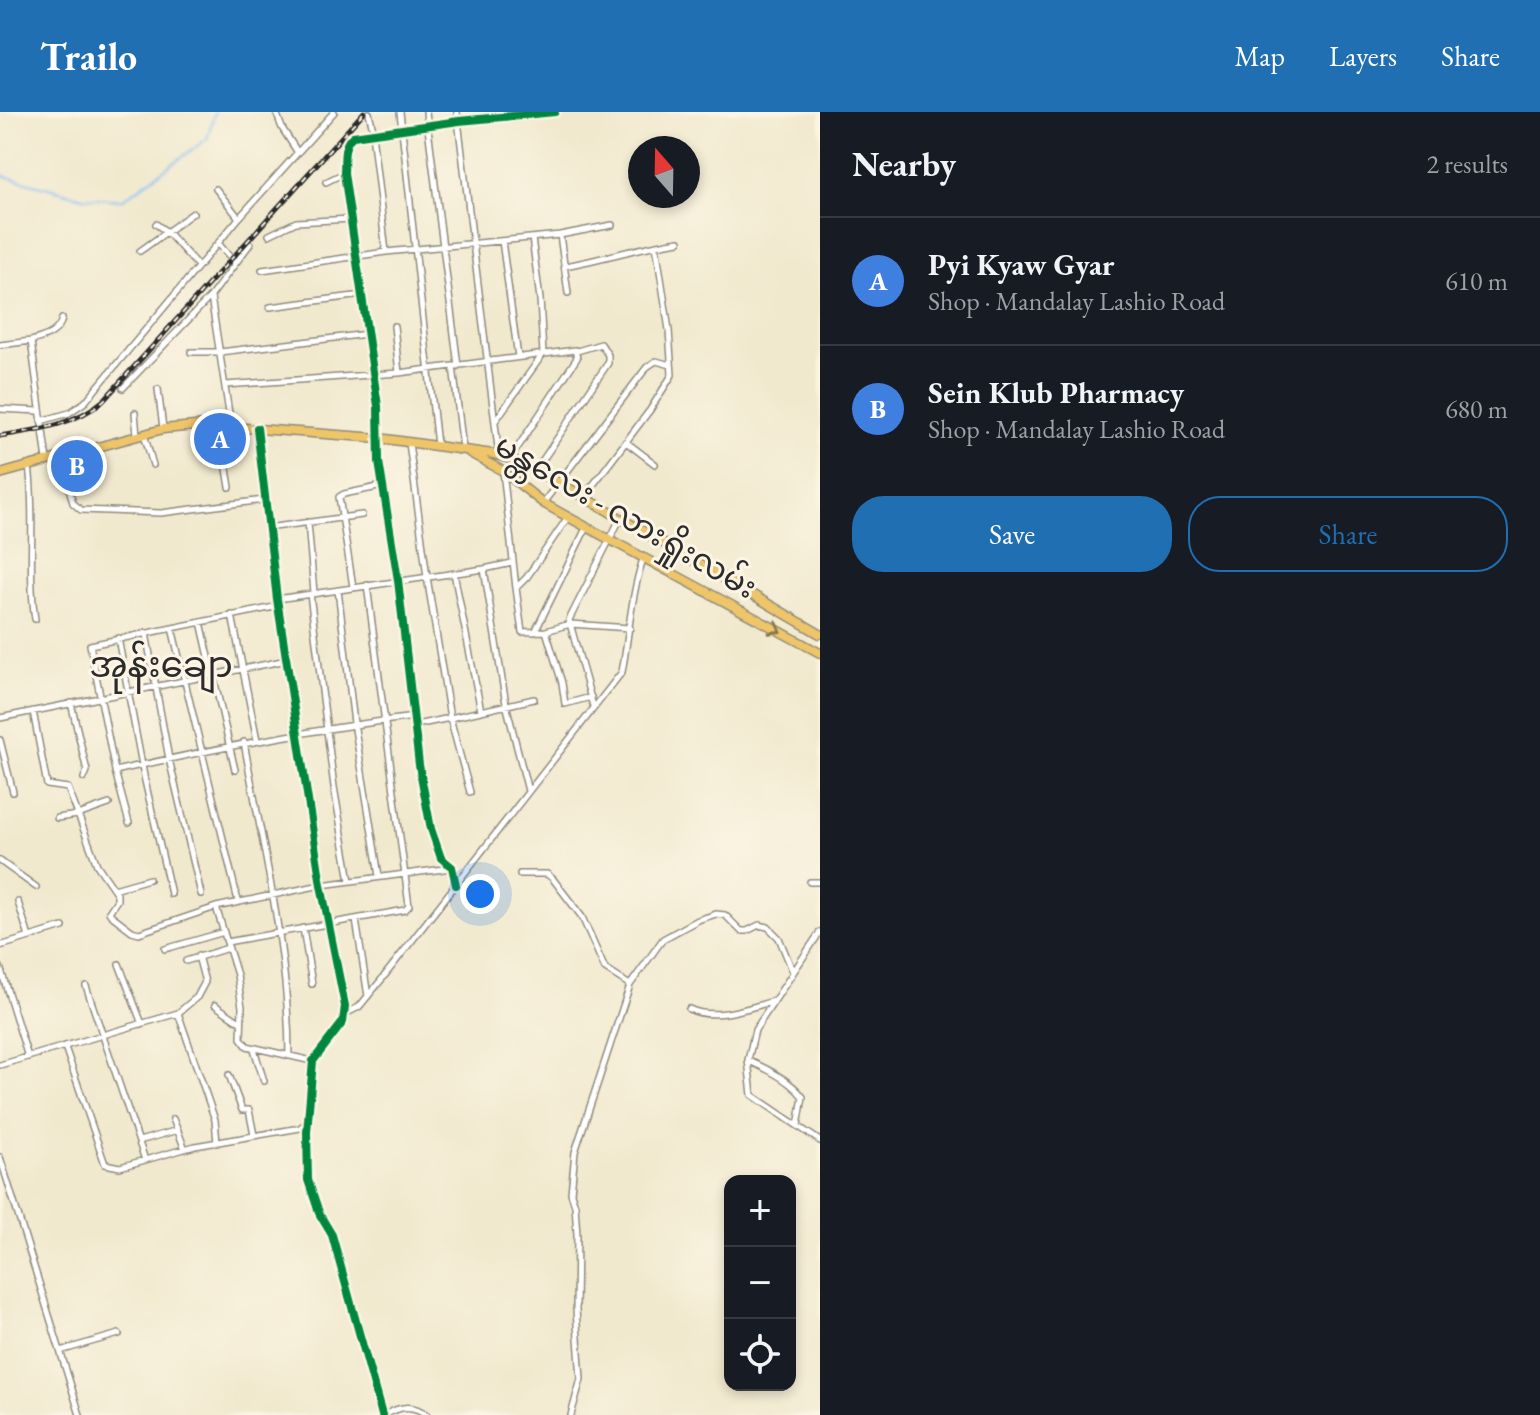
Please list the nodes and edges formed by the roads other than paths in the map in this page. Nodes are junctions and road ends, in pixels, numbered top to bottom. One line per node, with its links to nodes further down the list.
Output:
1 (276, 112): 15 (street)
2 (334, 112): 15 (street)
3 (400, 112): 13 (street)
4 (426, 112): 12 (street)
5 (457, 112): 11 (street)
6 (545, 112): 7 (street); 9 (street)
7 (555, 112)
8 (369, 113): 14 (street)
9 (518, 113): 10 (street)
10 (488, 115): 11 (street)
11 (459, 121): 12 (street); 32 (street)
12 (428, 125): 13 (street); 34 (street)
13 (401, 129): 14 (street); 35 (street)
14 (373, 133): 16 (street); 37 (street)
15 (298, 153): 20 (street)
16 (344, 173): 17 (street); 21 (street)
17 (326, 182)
18 (216, 189): 20 (street)
19 (193, 213): 24 (street)
20 (239, 218): 30 (street)
21 (351, 219): 25 (street); 38 (street)
22 (156, 224): 24 (street)
23 (612, 225): 26 (street)
24 (167, 232): 36 (street); 40 (street)
25 (269, 235)
26 (560, 235): 27 (street); 41 (street)
27 (532, 238): 28 (street); 55 (street)
28 (502, 241): 32 (street); 56 (street)
29 (679, 241): 33 (street)
30 (218, 243): 39 (street); 40 (street)
31 (250, 244): 39 (street)
32 (473, 244): 34 (street); 57 (street)
33 (656, 245): 41 (street); 58 (street)
34 (444, 248): 35 (street); 59 (street)
35 (415, 250): 37 (street); 60 (street)
36 (140, 251)
37 (386, 252): 38 (street)
38 (356, 256): 42 (street); 44 (street)
39 (235, 263): 45 (street)
40 (198, 266): 69 (street)
41 (565, 266): 43 (street)
42 (262, 270)
43 (568, 293)
44 (362, 295): 46 (street); 49 (street)
45 (211, 296): 54 (street); 64 (street)
46 (270, 307)
47 (62, 319): 50 (street)
48 (394, 326): 61 (street)
49 (367, 334): 54 (street); 62 (street)
50 (31, 341): 51 (street); 67 (street)
51 (0, 345)
52 (577, 351): 55 (street); 82 (street); 88 (street)
53 (191, 352): 54 (street)
54 (220, 352): 63 (street)
55 (543, 354): 56 (street); 70 (street)
56 (518, 357): 57 (street)
57 (488, 361): 59 (street); 70 (street)
58 (671, 365): 77 (street); 90 (street)
59 (456, 366): 60 (street); 79 (street)
60 (428, 370): 61 (street); 78 (street)
61 (399, 373): 62 (street)
62 (374, 375): 63 (street); 75 (street)
63 (225, 385): 71 (street)
64 (123, 388)
65 (158, 389): 73 (street)
66 (0, 409): 67 (street)
67 (39, 411): 69 (street)
68 (135, 413): 74 (street)
69 (41, 421): 83 (street)
70 (496, 421): 80 (street)
71 (228, 426): 72 (highway); 73 (highway); 92 (street)
72 (257, 428): 75 (highway); 94 (street)
73 (163, 429): 74 (highway)
74 (141, 435): 81 (highway); 85 (street)
75 (379, 438): 76 (highway); 91 (street)
76 (409, 442): 78 (highway); 109 (street)
77 (626, 442): 84 (street); 93 (street)
78 (437, 445): 79 (highway)
79 (465, 451): 80 (highway, မန္တလေး - လားရှိုးလမ်း); 87 (highway, မန္တလေး - လားရှိုးလမ်း)
80 (499, 456): 82 (highway, မန္တလေး - လားရှိုးလမ်း)
81 (61, 458): 83 (highway); 94 (street)
82 (510, 459): 88 (highway, မန္တလေး - လားရှိုးလမ်း)
83 (47, 461): 86 (highway)
84 (655, 464)
85 (153, 465)
86 (29, 466): 89 (highway); 120 (street)
87 (503, 471): 95 (highway, မန္တလေး - လားရှိုးလမ်း); 106 (street)
88 (535, 471): 90 (highway, မန္တလေး - လားရှိုးလမ်း)
89 (0, 474)
90 (560, 483): 93 (highway, မန္တလေး - လားရှိုးလမ်း); 95 (street)
91 (383, 486): 97 (street); 110 (street)
92 (230, 487)
93 (584, 497): 99 (highway, မန္တလေး - လားရှိုးလမ်း)
94 (264, 500): 101 (street)
95 (543, 503): 98 (highway, မန္တလေး - လားရှိုးလမ်း)
96 (362, 515): 97 (street)
97 (343, 517): 100 (street); 113 (street)
98 (568, 517): 102 (highway, မန္တလေး - လားရှိုးလမ်း); 114 (street)
99 (620, 519): 103 (street); 105 (highway, မန္တလေး - လားရှိုးလမ်း)
100 (308, 522): 101 (street); 116 (street)
101 (267, 528): 117 (street)
102 (586, 528): 103 (highway, မန္တလေး - လားရှိုးလမ်း); 127 (street)
103 (610, 541): 104 (highway, မန္တလေး - လားရှိုးလမ်း); 122 (street)
104 (643, 559): 111 (highway, မန္တလေး - လားရှိုးလမ်း); 124 (street)
105 (694, 562): 111 (highway); 128 (highway, မန္တလေး - လားရှိုးလမ်း)
106 (512, 563): 107 (street); 114 (street)
107 (484, 569): 108 (street); 141 (street)
108 (454, 573): 109 (street); 144 (street)
109 (427, 577): 110 (street); 147 (street)
110 (398, 580): 112 (street); 145 (street)
111 (685, 582): 130 (highway, မန္တလေး - လားရှိုးလမ်း, one-way to 130)
112 (367, 585): 113 (street); 148 (street)
113 (353, 587): 115 (street)
114 (516, 588): 127 (street)
115 (338, 590): 116 (street); 149 (street)
116 (312, 594): 117 (street); 151 (street)
117 (277, 599): 118 (street)
118 (279, 606): 119 (street); 131 (street)
119 (232, 615): 121 (street); 132 (street)
120 (35, 619)
121 (201, 622): 123 (street); 133 (street)
122 (570, 624): 124 (street); 125 (street); 138 (street)
123 (172, 628): 126 (street); 134 (street)
124 (630, 628): 142 (street)
125 (546, 631): 127 (street); 138 (street)
126 (146, 632): 129 (street); 135 (street)
127 (535, 632)
128 (820, 634)
129 (118, 638): 136 (street); 137 (street)
130 (820, 653)
131 (287, 660): 132 (street); 152 (street)
132 (241, 669): 133 (street); 154 (street)
133 (213, 675): 134 (street); 156 (street)
134 (185, 681): 135 (street); 157 (street)
135 (156, 687): 136 (street); 158 (street)
136 (128, 692): 137 (street); 159 (street)
137 (100, 697): 140 (street); 161 (street)
138 (591, 697): 142 (street)
139 (534, 699): 141 (street)
140 (71, 703): 143 (street); 162 (street)
141 (506, 704): 144 (street); 163 (street)
142 (594, 707): 163 (street)
143 (33, 711): 146 (street); 167 (street)
144 (481, 711): 147 (street)
145 (415, 717): 148 (street); 150 (street)
146 (0, 718)
147 (450, 718): 150 (street); 165 (street)
148 (385, 720): 149 (street); 172 (street)
149 (354, 723): 151 (street); 174 (street)
150 (416, 725): 171 (street)
151 (327, 727): 152 (street); 176 (street)
152 (299, 732): 154 (street); 179 (street)
153 (0, 740): 164 (street)
154 (257, 740): 155 (street)
155 (244, 742): 156 (street); 185 (street)
156 (230, 745): 157 (street); 160 (street)
157 (201, 751): 158 (street); 186 (street)
158 (169, 759): 159 (street); 184 (street)
159 (142, 765): 161 (street); 183 (street)
160 (235, 770)
161 (115, 771): 169 (street)
162 (84, 778)
163 (528, 791): 180 (street)
164 (13, 792)
165 (470, 792)
166 (109, 804): 167 (street)
167 (78, 815): 168 (street); 182 (street)
168 (57, 818)
169 (129, 823)
170 (0, 861): 181 (street)
171 (452, 867): 172 (street); 180 (street)
172 (405, 873): 174 (street); 189 (street)
173 (520, 874): 206 (street)
174 (379, 876): 176 (street)
175 (149, 879): 182 (street)
176 (350, 881): 179 (street)
177 (810, 882): 178 (street)
178 (820, 882)
179 (321, 885): 185 (street); 190 (street)
180 (456, 885): 208 (street)
181 (36, 887)
182 (114, 889): 188 (street)
183 (171, 894)
184 (201, 894)
185 (271, 894): 186 (street); 194 (street)
186 (238, 901): 188 (street)
187 (18, 902): 196 (street)
188 (216, 907): 193 (street)
189 (356, 920): 190 (street); 208 (street)
190 (328, 925): 192 (street); 213 (street)
191 (63, 927): 196 (street)
192 (303, 928): 194 (street); 205 (street)
193 (224, 932): 197 (street); 199 (street)
194 (278, 932): 197 (street); 219 (street)
195 (820, 932): 204 (street)
196 (29, 937): 198 (street)
197 (228, 945): 200 (street); 214 (street)
198 (0, 946)
199 (165, 949)
200 (198, 956): 201 (street); 212 (street)
201 (186, 961)
202 (119, 964): 215 (street)
203 (0, 967): 220 (street)
204 (793, 972): 206 (street); 209 (street)
205 (312, 984)
206 (630, 985): 244 (street)
207 (86, 986): 216 (street)
208 (368, 996): 213 (street)
209 (775, 1000): 211 (street); 221 (street)
210 (215, 1005): 214 (street)
211 (689, 1009)
212 (178, 1013): 215 (street); 235 (street)
213 (345, 1014): 222 (street)
214 (240, 1022): 218 (street)
215 (142, 1024): 216 (street)
216 (104, 1036): 217 (street); 233 (street)
217 (65, 1047): 220 (street); 238 (street)
218 (253, 1048): 219 (street); 225 (street)
219 (289, 1056): 222 (street)
220 (28, 1057): 223 (street)
221 (748, 1060): 228 (street); 228 (street)
222 (313, 1061): 227 (street)
223 (0, 1065)
224 (229, 1075): 232 (street)
225 (264, 1081)
226 (173, 1119): 230 (street)
227 (309, 1120): 229 (street); 231 (street)
228 (798, 1126): 234 (street)
229 (300, 1128): 231 (street); 232 (street)
230 (178, 1130): 233 (street); 236 (street)
231 (307, 1132): 242 (street)
232 (254, 1135): 235 (street)
233 (139, 1141): 238 (street)
234 (820, 1141)
235 (217, 1143): 236 (street)
236 (185, 1149): 238 (street)
237 (0, 1157): 240 (street)
238 (145, 1160)
239 (119, 1334): 240 (street)
240 (60, 1351): 241 (street)
241 (80, 1415)
242 (384, 1415): 243 (street)
243 (427, 1415)
244 (571, 1415)

